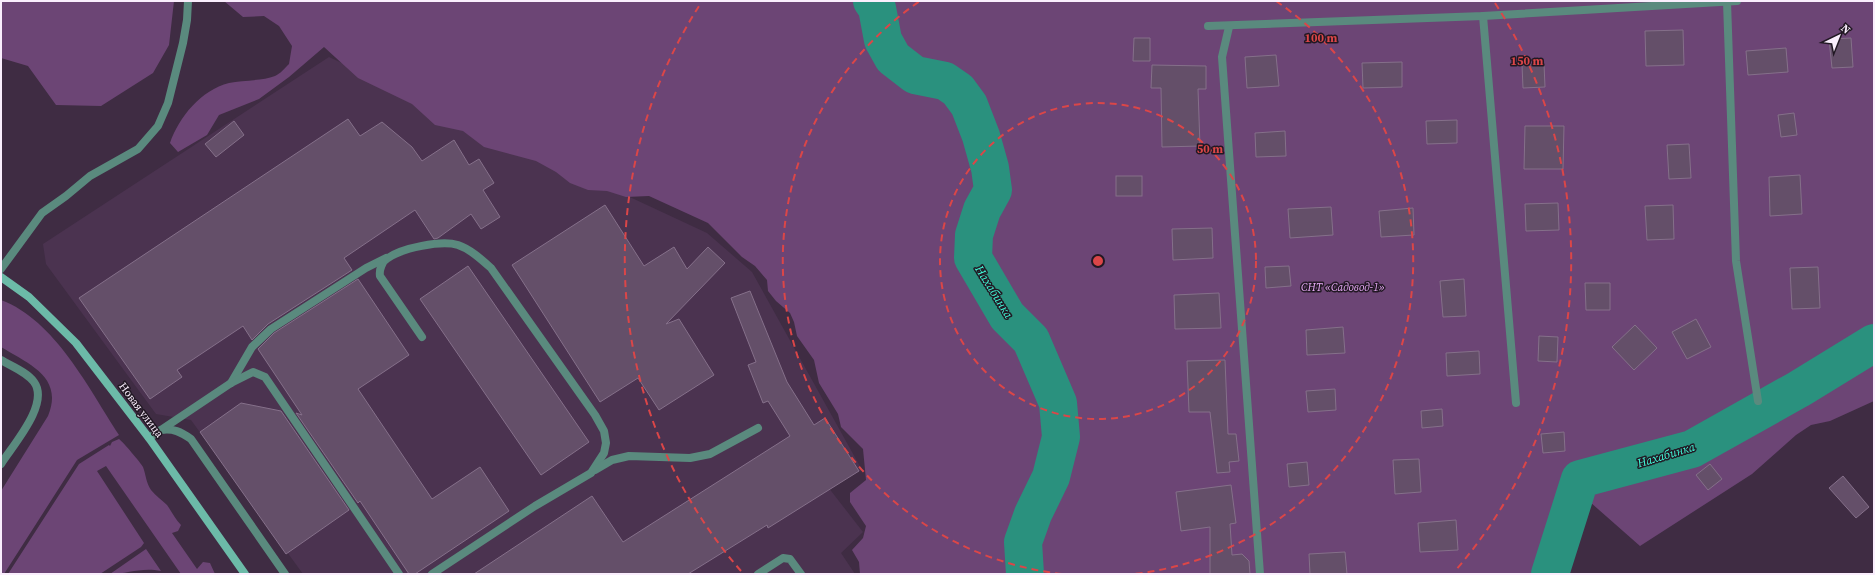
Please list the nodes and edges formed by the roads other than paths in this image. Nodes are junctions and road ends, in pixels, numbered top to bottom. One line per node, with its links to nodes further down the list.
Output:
1 (188, 1): 8 (street)
2 (1737, 1): 3 (street)
3 (1727, 2): 4 (street); 13 (street)
4 (1483, 16): 6 (street); 14 (street)
5 (1208, 26): 6 (street)
6 (1228, 27): 26 (street)
7 (386, 258): 10 (street); 12 (street); 19 (street)
8 (1, 269)
9 (1, 277): 17 (street, Новая улица)
10 (422, 337)
11 (1, 360): 18 (street)
12 (231, 383): 16 (street); 22 (street)
13 (1758, 401)
14 (1516, 403)
15 (758, 428): 19 (street)
16 (158, 431): 17 (street); 21 (street)
17 (149, 438): 20 (street, Новая улица)
18 (1, 464)
19 (591, 473): 23 (street)
20 (245, 574)
21 (285, 574)
22 (399, 574)
23 (432, 574)
24 (758, 574): 25 (street)
25 (801, 574)
26 (1260, 574)

